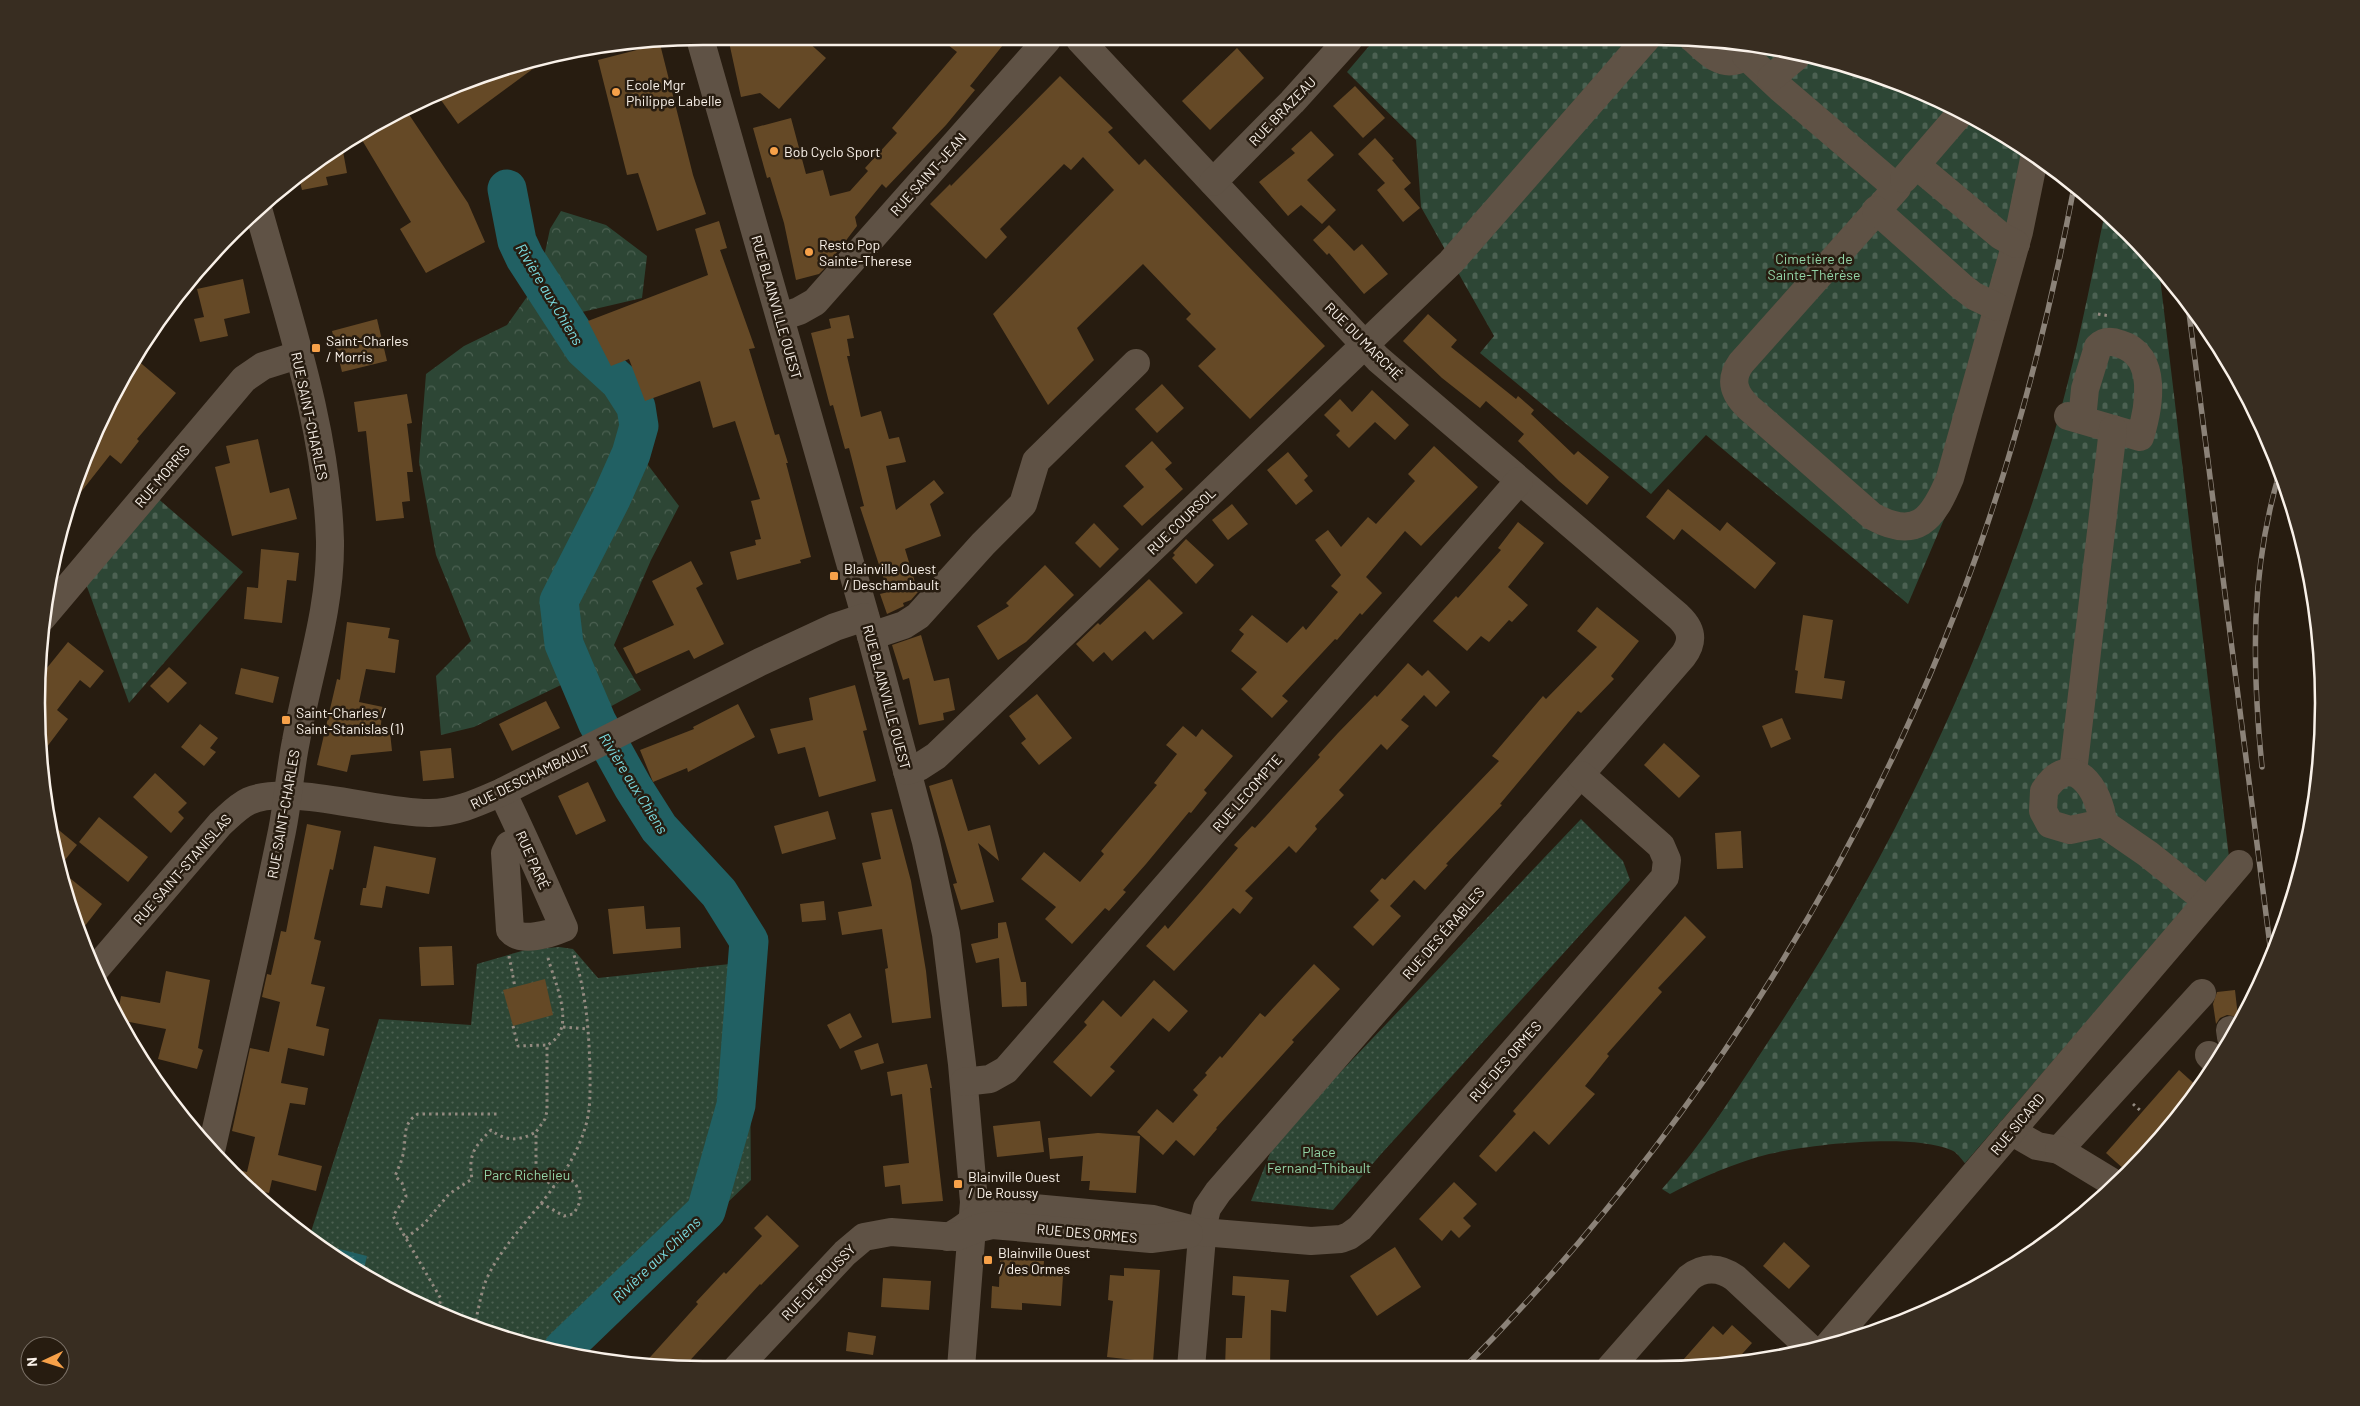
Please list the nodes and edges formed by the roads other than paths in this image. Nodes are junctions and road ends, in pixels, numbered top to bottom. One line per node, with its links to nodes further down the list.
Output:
1 (702, 45): 19 (street, RUE BLAINVILLE OUEST)
2 (1043, 45): 19 (street, RUE SAINT-JEAN)
3 (1085, 45): 13 (street, RUE DU MARCHÉ)
4 (1344, 45): 13 (street, RUE BRAZEAU)
5 (1641, 45): 20 (street, RUE COURSOL)
6 (1702, 46): 7 (street)
7 (1747, 52): 9 (street)
8 (1793, 60): 9 (street)
9 (1771, 78): 14 (street)
10 (1956, 117): 12 (street)
11 (2032, 163): 17 (street)
12 (1916, 165): 14 (street); 17 (street)
13 (1213, 182): 20 (street, RUE DU MARCHÉ)
14 (1897, 188): 15 (street)
15 (1876, 210): 18 (street); 18 (street)
16 (260, 216): 21 (street, RUE SAINT-CHARLES)
17 (2016, 244): 18 (street)
18 (1997, 307)
19 (781, 317): 26 (street, RUE BLAINVILLE OUEST)
20 (1365, 345): 24 (street, RUE DU MARCHÉ); 28 (street, RUE COURSOL)
21 (298, 355): 25 (street, RUE MORRIS); 32 (street, RUE SAINT-CHARLES)
22 (1136, 363): 26 (street, RUE DESCHAMBAULT)
23 (2113, 429): 23 (street); 29 (street)
24 (1519, 481): 27 (street, RUE DU MARCHÉ); 39 (street, RUE LECOMPTE)
25 (53, 605)
26 (868, 627): 28 (street, RUE BLAINVILLE OUEST); 31 (street, RUE DESCHAMBAULT)
27 (1691, 638): 30 (street, RUE DES ÉRABLES)
28 (908, 771): 39 (street, RUE BLAINVILLE OUEST)
29 (2073, 772): 33 (street); 33 (street)
30 (1581, 775): 45 (street, RUE DES ÉRABLES); 45 (street, RUE DES ORMES)
31 (502, 792): 32 (street, RUE DESCHAMBAULT); 34 (street, RUE PARÉ)
32 (287, 796): 37 (street, RUE SAINT-STANISLAS); 41 (street, RUE SAINT-CHARLES)
33 (2103, 824): 36 (street)
34 (524, 839): 34 (street, RUE PARÉ)
35 (2239, 864): 36 (street, RUE SICARD)
36 (2207, 901): 40 (street, RUE SICARD)
37 (99, 965)
38 (2202, 993): 42 (street)
39 (964, 1082): 44 (street, RUE BLAINVILLE OUEST)
40 (2011, 1131): 42 (street); 46 (street, RUE SICARD)
41 (213, 1142)
42 (2059, 1150): 43 (street)
43 (2109, 1180)
44 (974, 1225): 45 (street, RUE DES ORMES); 48 (street, RUE DE ROUSSY); 49 (street, RUE BLAINVILLE OUEST)
45 (1202, 1232): 50 (street, RUE DES ÉRABLES)
46 (1837, 1336)
47 (1805, 1344): 51 (street)
48 (744, 1361)
49 (962, 1361)
50 (1193, 1361)
51 (1616, 1361)

